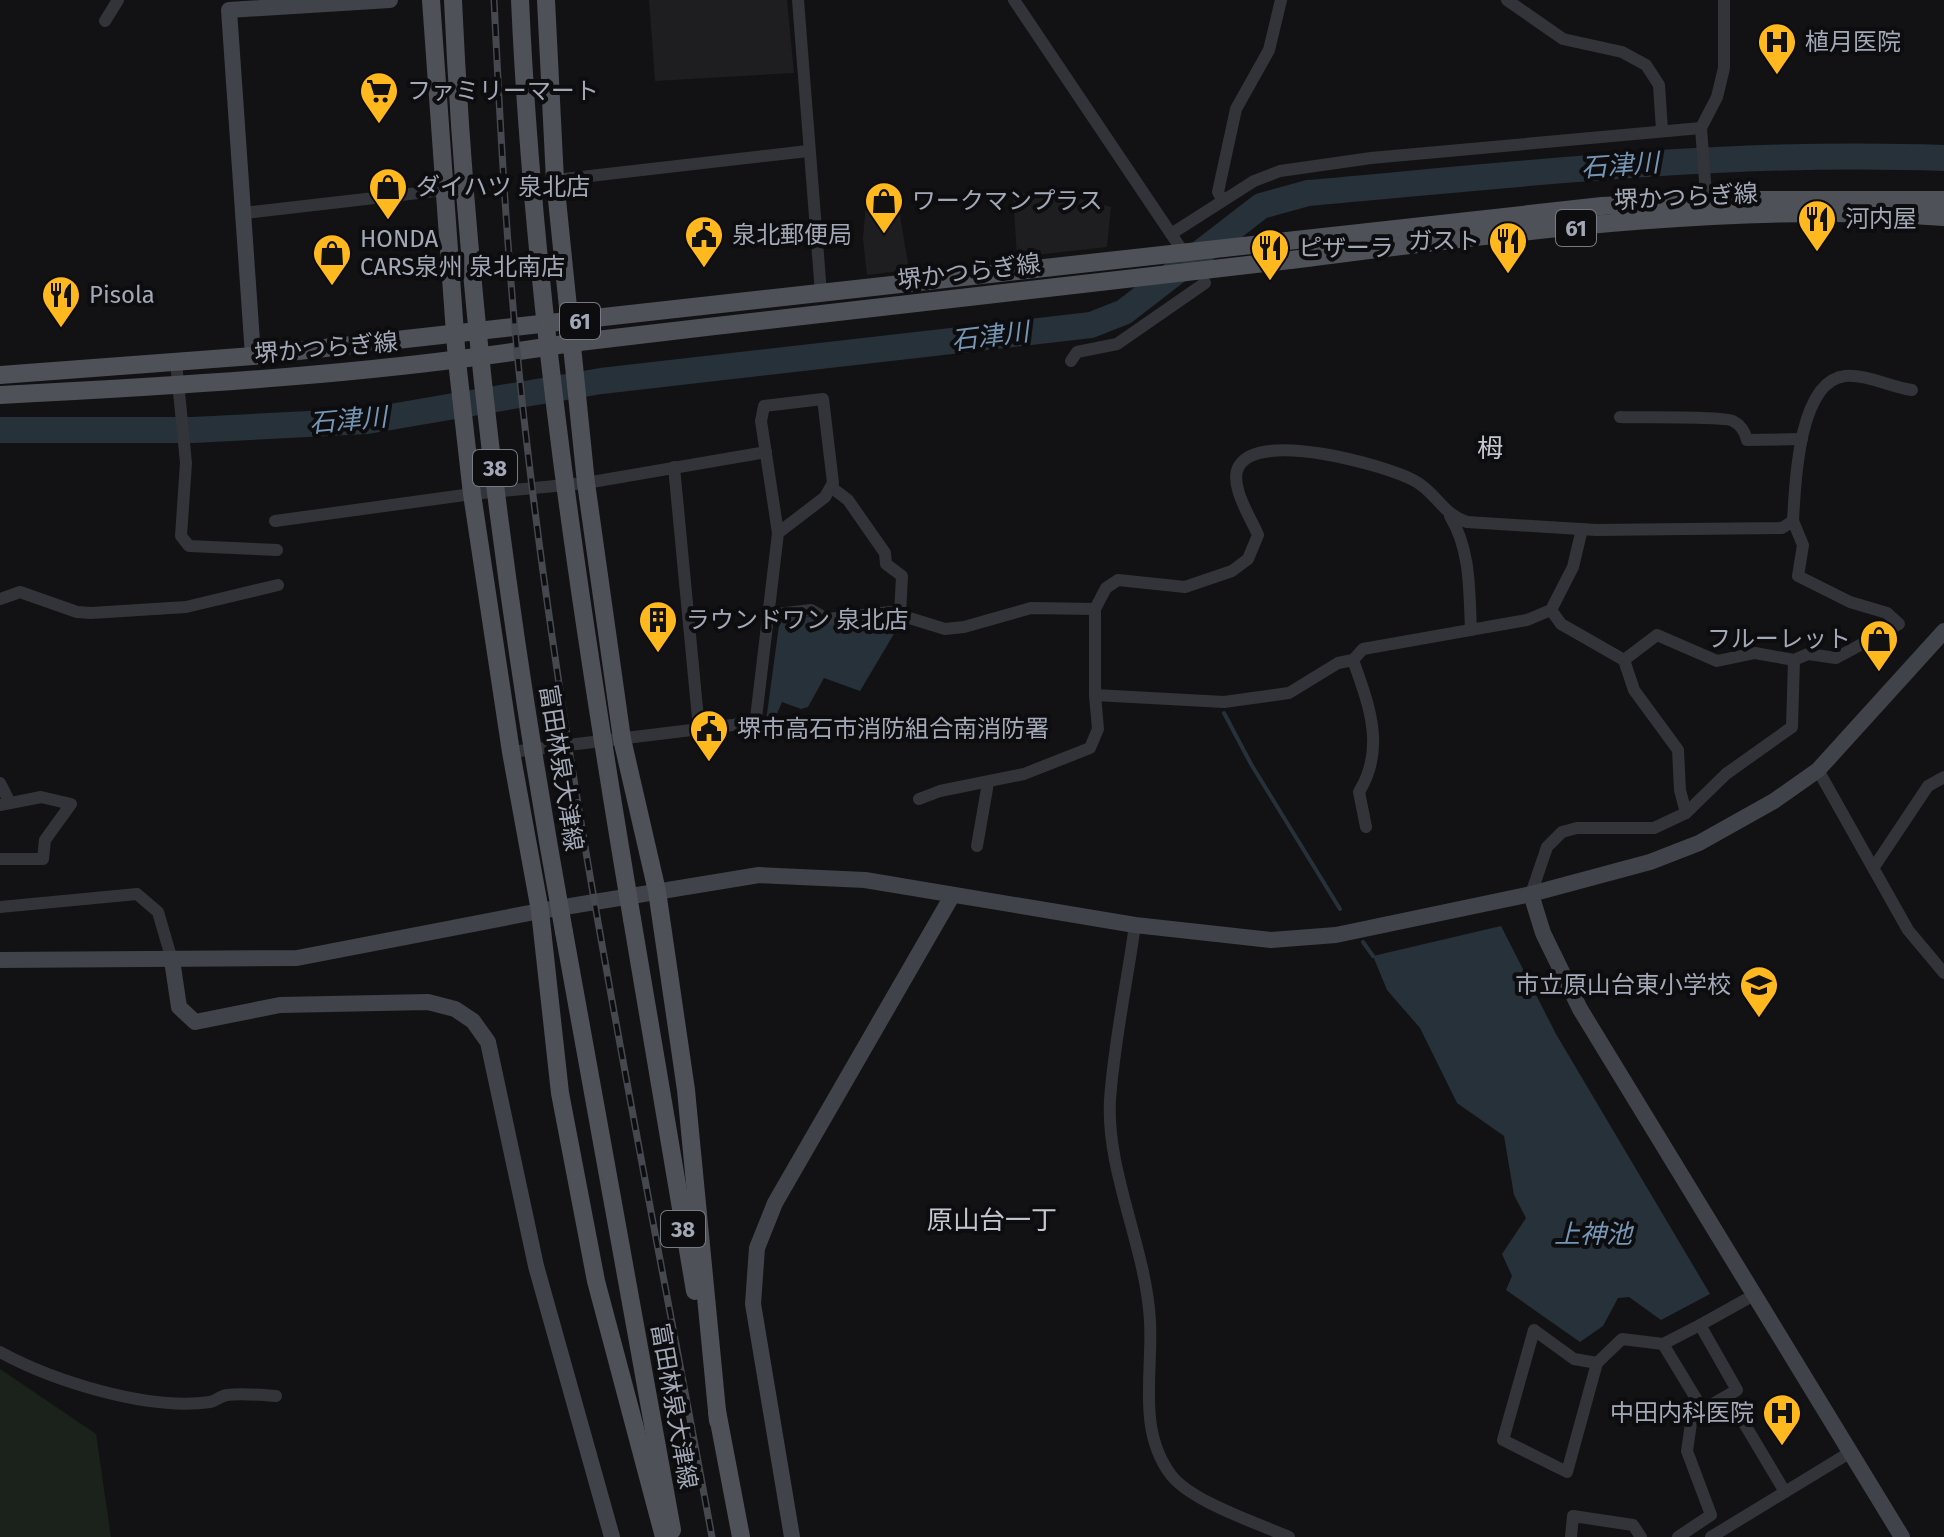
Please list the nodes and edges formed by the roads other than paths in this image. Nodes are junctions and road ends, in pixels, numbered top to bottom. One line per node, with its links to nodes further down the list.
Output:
1 (118, 0): 12 (street)
2 (390, 0): 21 (street)
3 (431, 0): 17 (main road)
4 (453, 0): 98 (main road, 富田林泉大津線 / 38, bridge)
5 (520, 0): 93 (main road, 富田林泉大津線 / 38, bridge)
6 (546, 0): 16 (main road)
7 (798, 0): 15 (street)
8 (1014, 0): 23 (street)
9 (1281, 0): 18 (street)
10 (1507, 0): 13 (street)
11 (1724, 0): 14 (street)
12 (105, 21)
13 (1662, 130): 14 (street); 18 (street)
14 (1702, 132): 19 (street)
15 (808, 151): 16 (street); 25 (street)
16 (555, 180): 26 (main road)
17 (444, 190): 21 (street); 27 (main road)
18 (1222, 199): 23 (street)
19 (1706, 200): 20 (main road, 堺かつらぎ線 / 61); 22 (main road, 堺かつらぎ線 / 61); 23 (main road, 堺かつらぎ線 / 61); 24 (main road, 堺かつらぎ線 / 61)
20 (1944, 200)
21 (244, 213): 29 (street)
22 (1944, 217)
23 (1176, 243): 24 (street); 25 (main road, 堺かつらぎ線 / 61)
24 (1204, 274): 28 (main road, 堺かつらぎ線 / 61); 30 (street)
25 (821, 293): 26 (main road, 堺かつらぎ線 / 61)
26 (567, 322): 27 (main road, 堺かつらぎ線 / 61); 28 (main road)
27 (456, 334): 29 (main road, 堺かつらぎ線 / 61); 32 (main road)
28 (571, 350): 32 (main road, 堺かつらぎ線 / 61); 41 (main road)
29 (253, 356): 31 (main road, 堺かつらぎ線 / 61)
30 (1071, 361)
31 (176, 362): 33 (main road, 堺かつらぎ線 / 61); 36 (street)
32 (457, 368): 36 (main road, 堺かつらぎ線 / 61); 43 (main road)
33 (0, 375)
34 (1912, 390): 38 (street)
35 (0, 395): 36 (main road, 堺かつらぎ線 / 61)
36 (179, 395): 49 (street)
37 (1620, 417): 38 (street)
38 (1802, 439): 46 (street)
39 (766, 452): 40 (street); 42 (street); 48 (street)
40 (674, 467): 41 (street); 62 (street)
41 (586, 483): 43 (street); 63 (main road)
42 (831, 487): 48 (street); 55 (street)
43 (472, 494): 45 (street); 64 (main road)
44 (1450, 516): 47 (street); 52 (street); 56 (street)
45 (275, 521)
46 (1793, 521): 47 (street); 60 (street)
47 (1582, 529): 53 (street)
48 (778, 533): 54 (street)
49 (277, 550)
50 (278, 585): 51 (street)
51 (0, 599)
52 (1095, 609): 55 (street); 61 (street)
53 (1551, 610): 56 (street); 59 (street)
54 (769, 615): 55 (street); 62 (street)
55 (900, 615)
56 (1471, 630): 58 (street)
57 (1944, 631): 65 (street)
58 (1353, 660): 61 (street); 72 (street)
59 (1624, 660): 60 (street); 71 (street)
60 (1794, 660): 71 (street)
61 (1095, 695): 68 (street)
62 (699, 729): 63 (street)
63 (622, 739): 64 (street); 76 (main road)
64 (511, 752): 80 (main road)
65 (1818, 770): 75 (street); 77 (street)
66 (1944, 777): 75 (street)
67 (0, 783): 70 (street)
68 (988, 783): 69 (street); 73 (street)
69 (919, 799)
70 (5, 803): 74 (street)
71 (1686, 813): 77 (street)
72 (1366, 827)
73 (977, 846)
74 (0, 859)
75 (1874, 867): 84 (street)
76 (657, 891): 78 (street); 80 (street); 93 (main road)
77 (1531, 894): 81 (street); 85 (street)
78 (952, 896): 81 (street); 100 (street)
79 (0, 907): 83 (street)
80 (540, 911): 83 (street); 97 (main road)
81 (1135, 925): 101 (street)
82 (0, 960): 83 (street)
83 (172, 960): 96 (street)
84 (1944, 973)
85 (1754, 1295): 86 (street); 94 (street)
86 (1700, 1325): 87 (street); 92 (street)
87 (1663, 1344): 89 (street); 92 (street)
88 (0, 1352): 90 (street)
89 (1597, 1363): 89 (street)
90 (276, 1396)
91 (1735, 1408): 95 (street)
92 (1703, 1410): 104 (street)
93 (718, 1421): 99 (main road, 富田林泉大津線 / 38)
94 (1849, 1453): 95 (street); 106 (street)
95 (1785, 1492): 105 (street)
96 (612, 1537)
97 (664, 1537)
98 (673, 1537)
99 (741, 1537)
100 (792, 1537)
101 (1289, 1537)
102 (1571, 1537): 103 (street)
103 (1641, 1537)
104 (1678, 1537)
105 (1711, 1537)
106 (1902, 1537)

